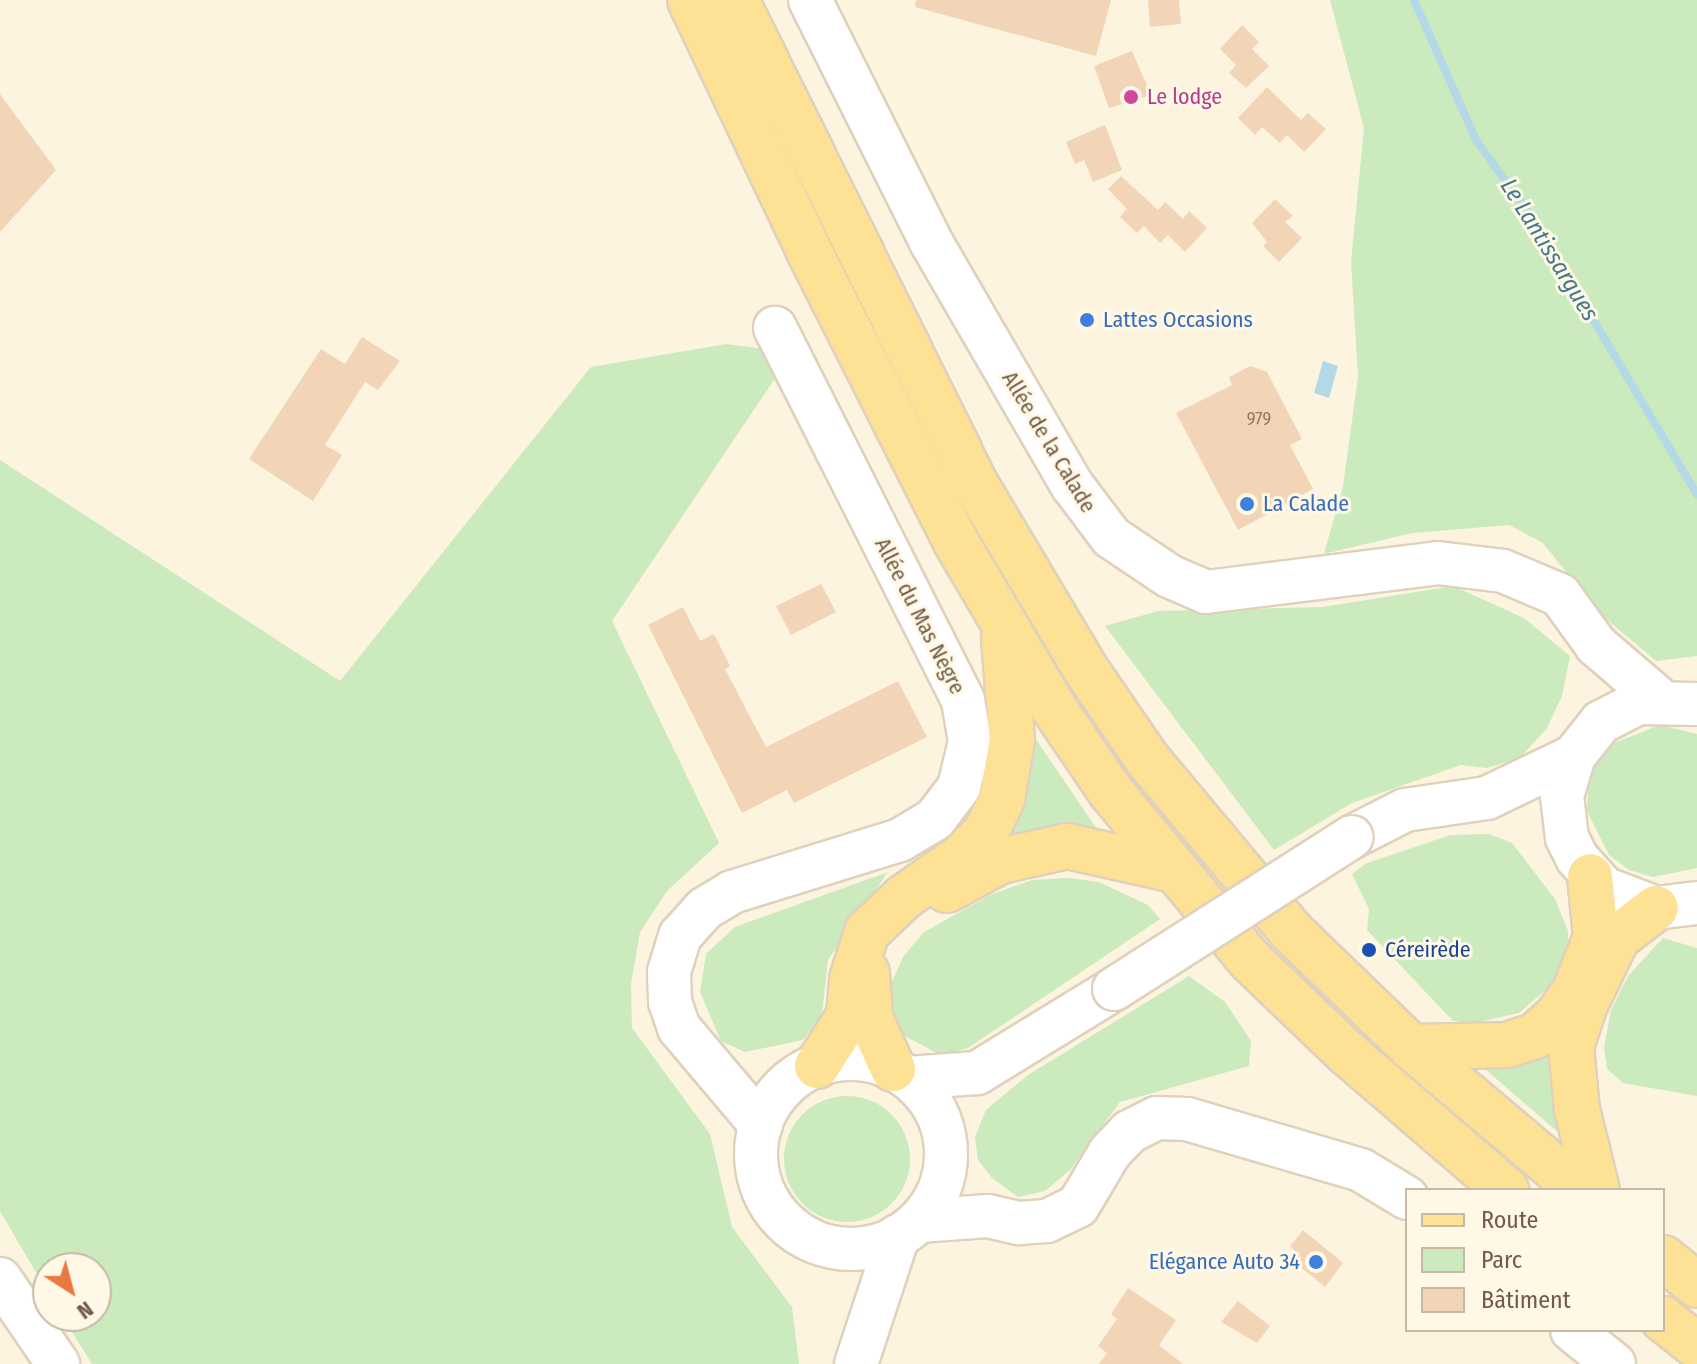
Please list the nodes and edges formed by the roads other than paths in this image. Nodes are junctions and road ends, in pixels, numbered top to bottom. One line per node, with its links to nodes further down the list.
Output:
1 (690, 0): 5 (main road)
2 (736, 0): 14 (main road)
3 (810, 0): 6 (street, Allée de la Calade)
4 (775, 328): 15 (street, Allée du Mas Nègre)
5 (1002, 624): 11 (main road); 16 (main road)
6 (1596, 645): 7 (street, Allée de la Calade); 8 (street)
7 (1678, 702): 8 (street)
8 (1580, 746): 9 (street); 10 (street)
9 (1487, 798): 10 (street); 18 (street, bridge)
10 (1567, 838): 12 (street)
11 (1171, 869): 17 (main road); 21 (main road)
12 (1590, 876): 13 (street); 14 (main road)
13 (1686, 905): 23 (main road)
14 (1411, 1047): 22 (main road)
15 (716, 1068): 16 (street); 19 (street, Allée du Mas Nègre)
16 (805, 1072): 17 (street); 19 (street)
17 (900, 1073): 18 (street); 20 (street)
18 (977, 1073): 20 (street)
19 (761, 1125): 27 (street)
20 (945, 1148): 25 (street); 26 (street)
21 (1504, 1188)
22 (1578, 1188)
23 (1596, 1188)
24 (1405, 1197): 25 (street)
25 (988, 1216): 26 (street)
26 (908, 1229): 27 (street); 31 (street)
27 (824, 1245): 31 (street)
28 (1665, 1260): 30 (main road)
29 (0, 1279): 35 (street)
30 (1697, 1285)
31 (876, 1300): 36 (street)
32 (1665, 1321): 34 (main road)
33 (1574, 1332): 37 (street)
34 (1697, 1346)
35 (58, 1364)
36 (856, 1364)
37 (1614, 1364)

